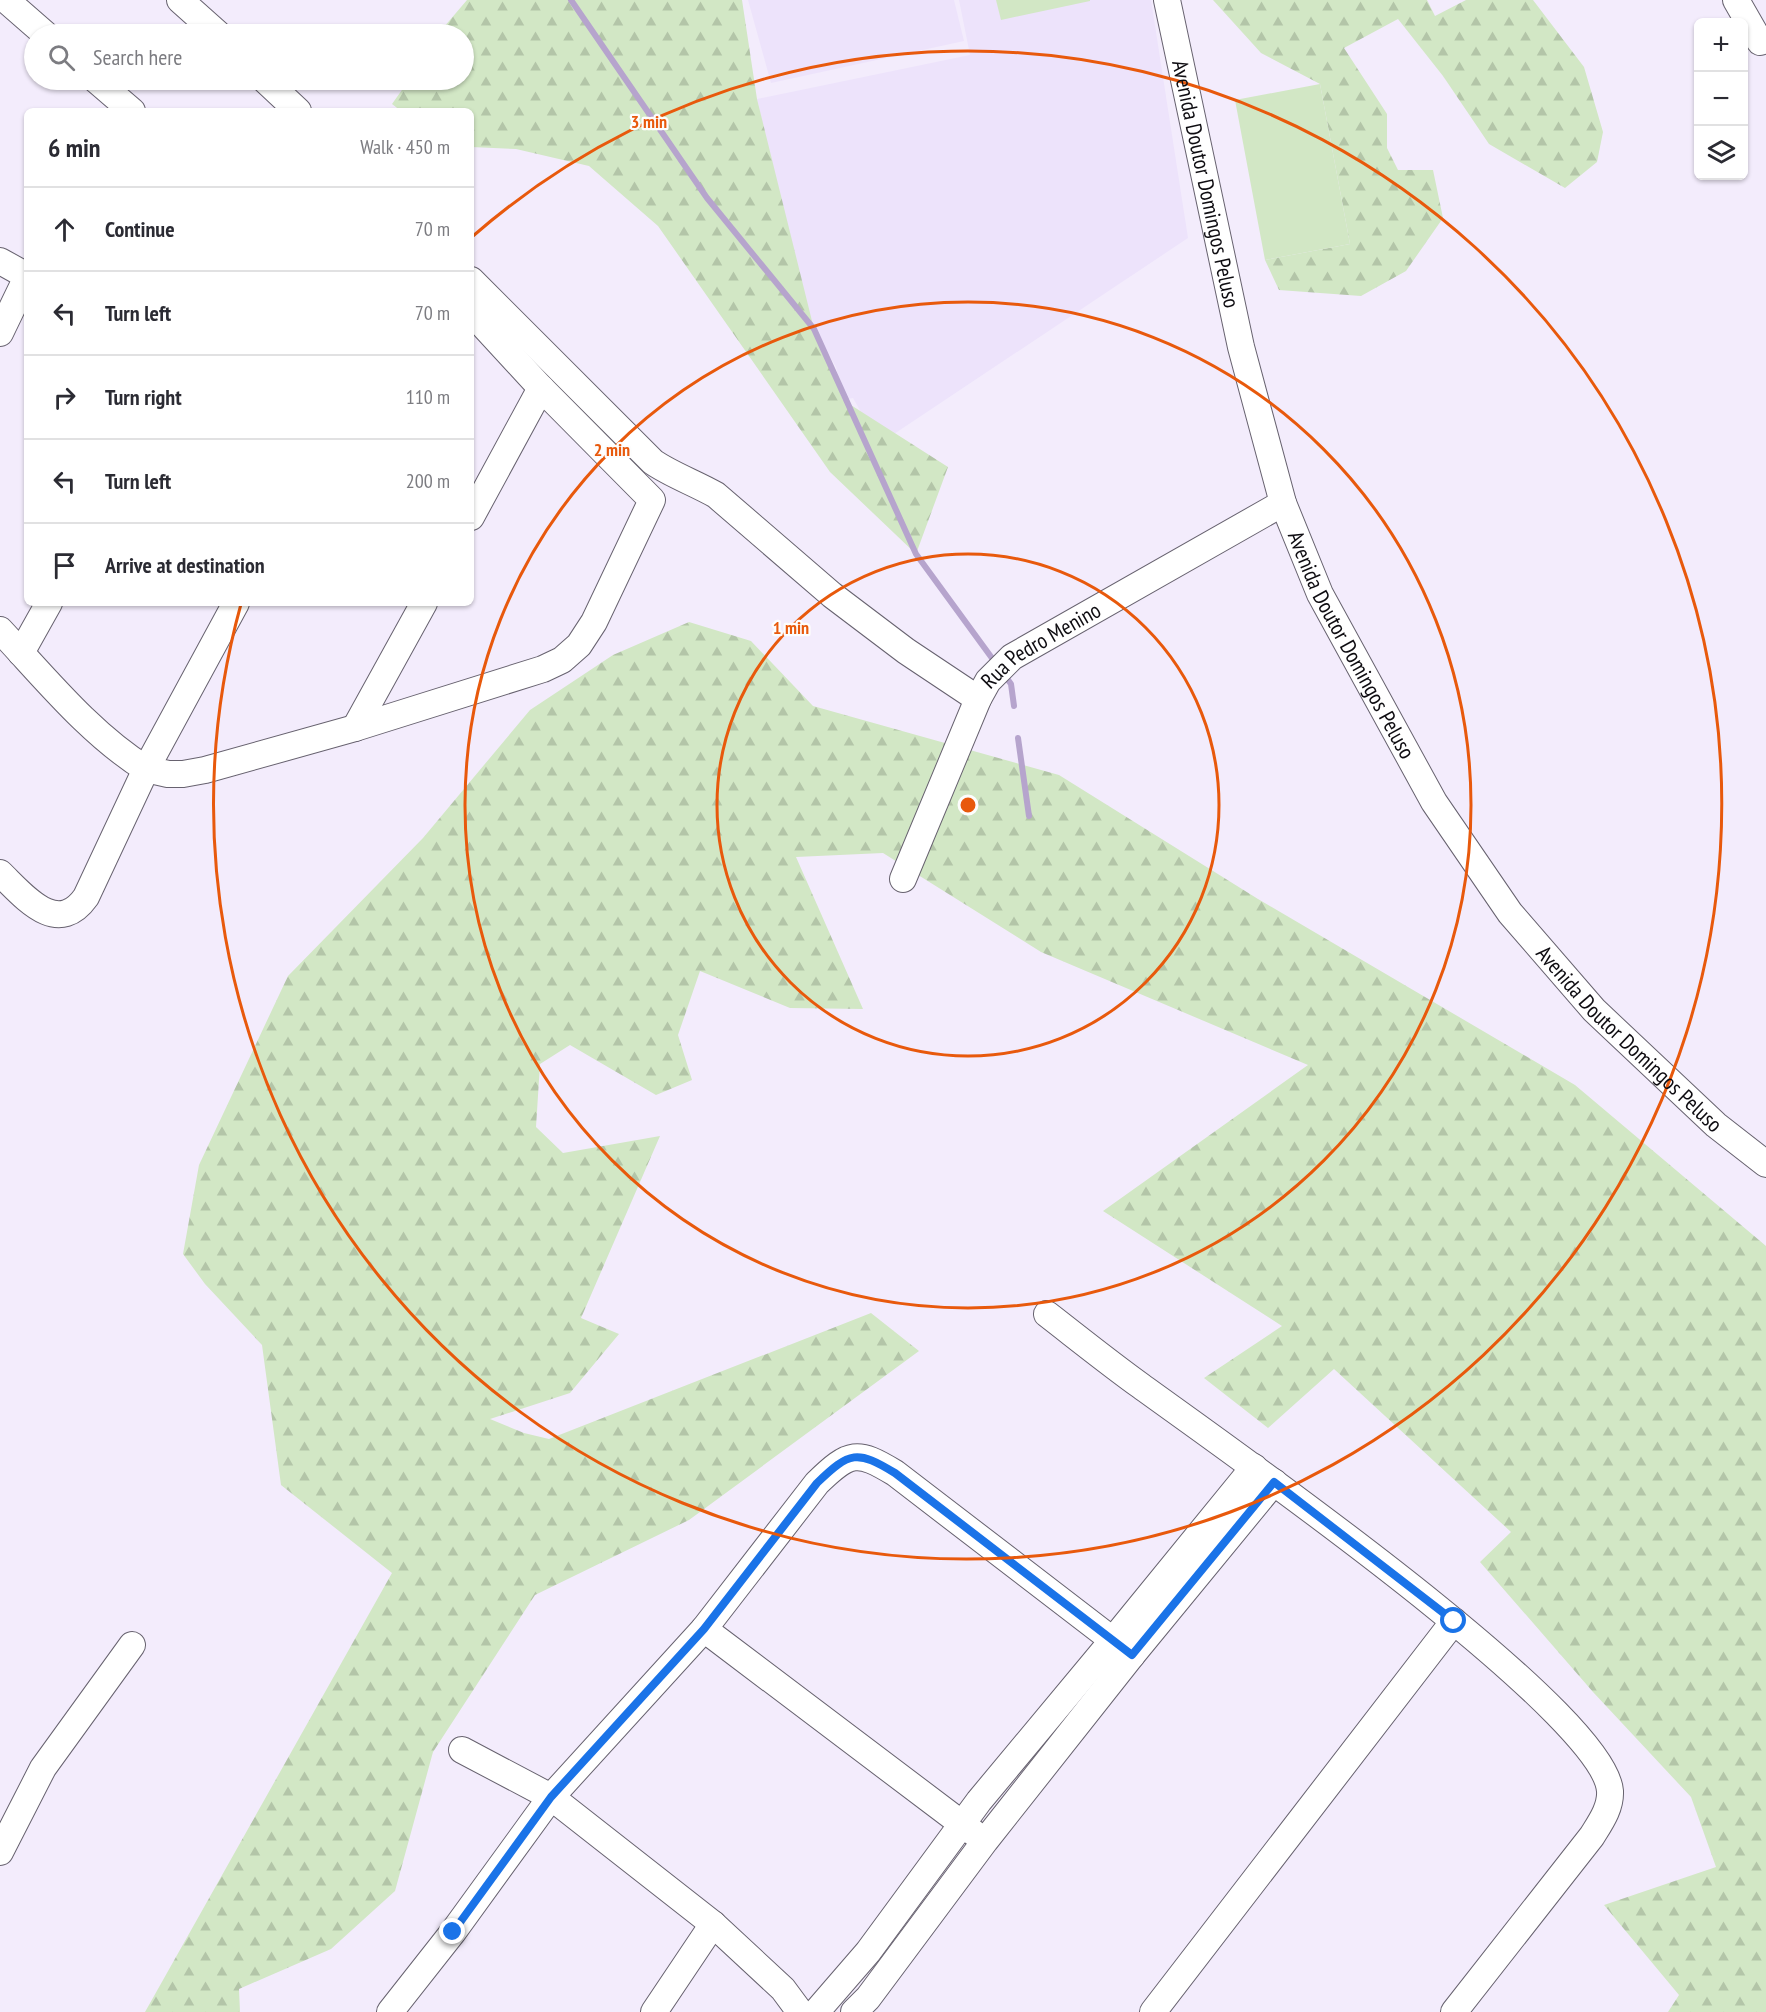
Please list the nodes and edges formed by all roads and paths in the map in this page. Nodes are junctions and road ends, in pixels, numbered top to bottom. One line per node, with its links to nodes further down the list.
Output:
1 (6, 0): 5 (street)
2 (180, 0): 6 (street)
3 (1167, 0): 21 (street, Avenida Doutor Domingos Peluso)
4 (1736, 0): 7 (street)
5 (34, 24)
6 (207, 24)
7 (1766, 40)
8 (108, 90): 10 (street)
9 (276, 90): 11 (street)
10 (129, 108)
11 (295, 108)
12 (0, 261): 13 (street)
13 (24, 275)
14 (24, 283): 17 (street)
15 (474, 283): 19 (street)
16 (474, 315): 18 (street)
17 (0, 333)
18 (542, 388): 20 (street); 22 (street)
19 (667, 472): 20 (street); 28 (street)
20 (652, 500): 29 (street)
21 (1283, 503): 28 (street, Rua Pedro Menino); 33 (street, Avenida Doutor Domingos Peluso)
22 (474, 512)
23 (47, 606): 27 (street)
24 (234, 606): 30 (street)
25 (422, 606): 29 (street)
26 (0, 630): 27 (street)
27 (21, 652): 30 (street)
28 (983, 690): 32 (street, Rua Pedro Menino)
29 (355, 728): 30 (street)
30 (146, 769): 31 (street)
31 (0, 873)
32 (903, 879)
33 (1766, 1164)
34 (1047, 1314): 35 (street)
35 (1264, 1474): 36 (street); 39 (street)
36 (1454, 1621): 50 (street); 51 (street)
37 (704, 1629): 39 (street); 41 (street); 42 (street)
38 (132, 1645): 44 (street)
39 (1123, 1648): 42 (street); 43 (street)
40 (462, 1750): 41 (street)
41 (551, 1797): 45 (street); 46 (street)
42 (961, 1825): 43 (street); 48 (street)
43 (985, 1840): 49 (street)
44 (0, 1852)
45 (713, 1924): 47 (street); 48 (street)
46 (390, 2012)
47 (654, 2012)
48 (816, 2012)
49 (854, 2012)
50 (1153, 2012)
51 (1454, 2012)

